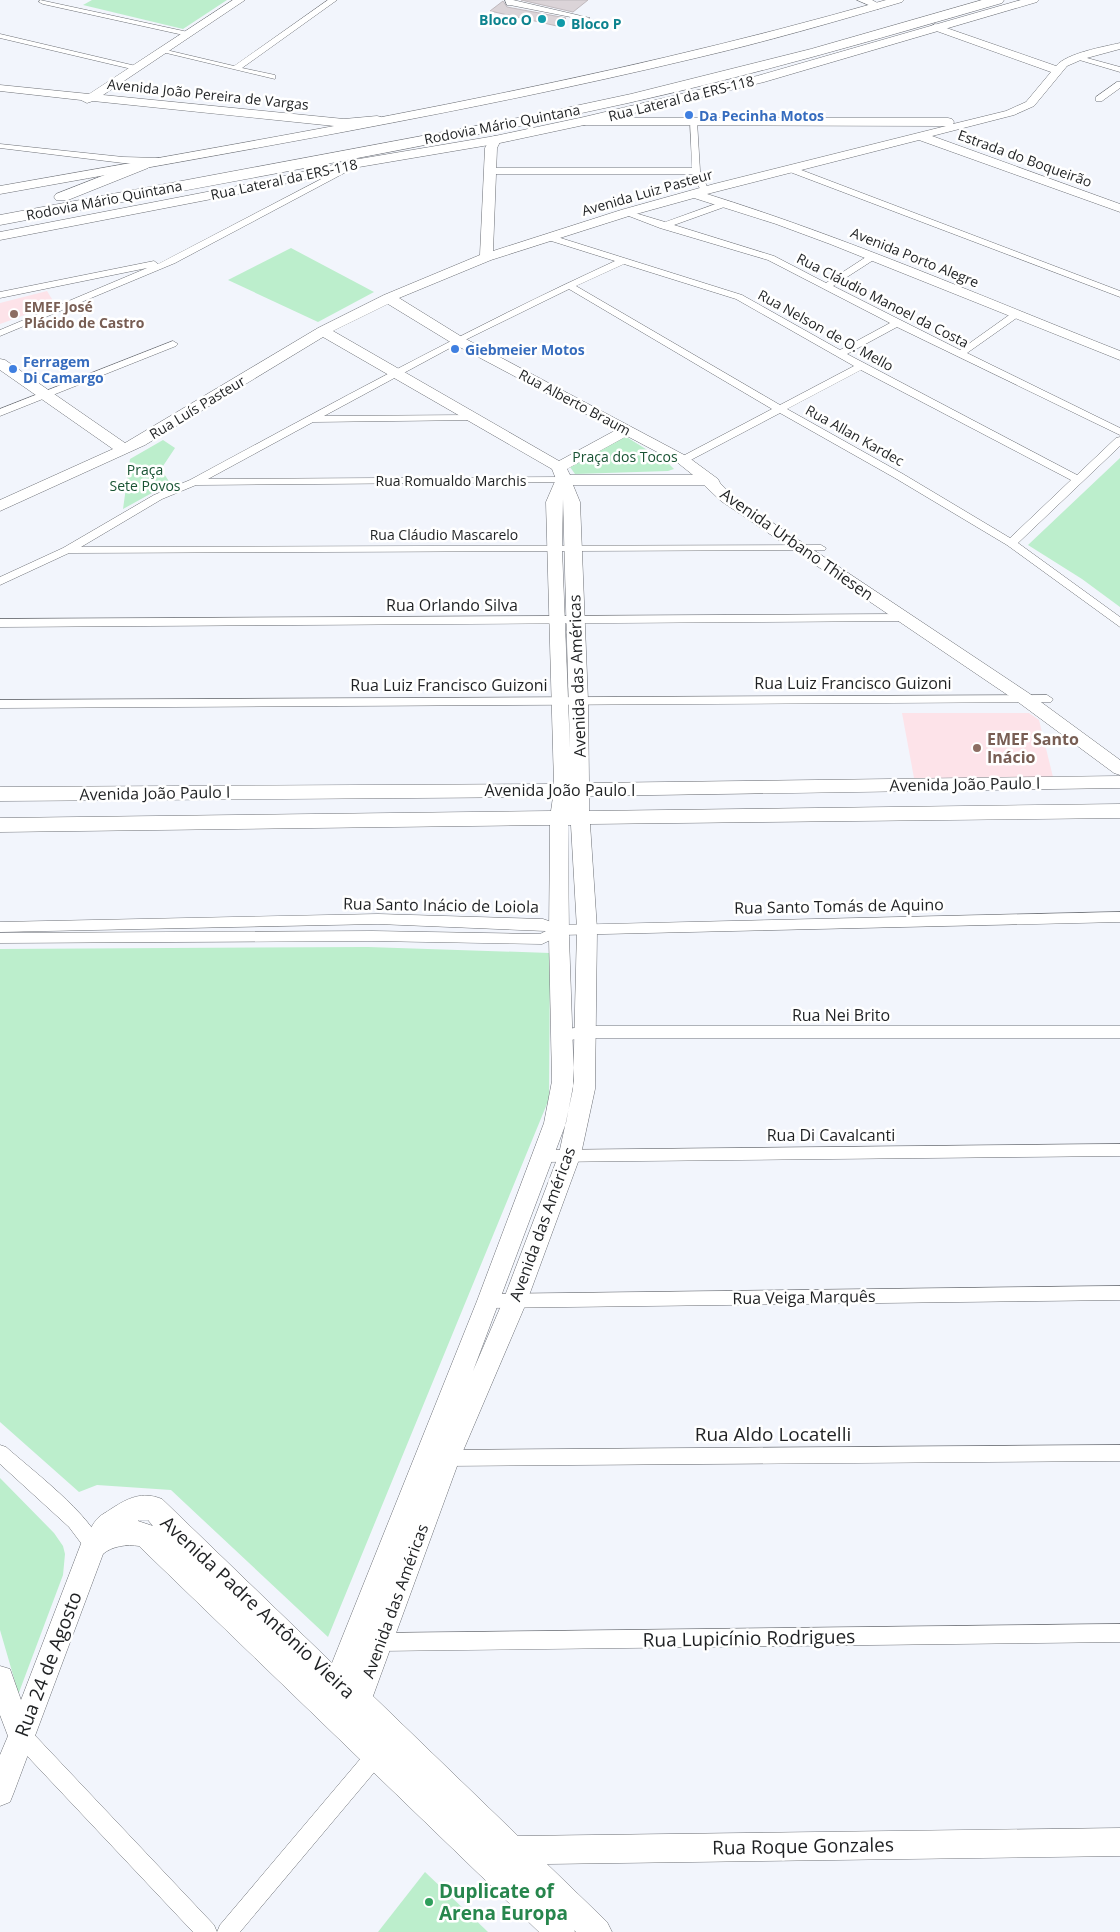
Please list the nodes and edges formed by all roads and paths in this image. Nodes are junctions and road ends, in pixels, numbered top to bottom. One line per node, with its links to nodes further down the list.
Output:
1 (83, 0): 12 (street)
2 (240, 0): 15 (street)
3 (333, 0): 22 (street)
4 (509, 0): 13 (street)
5 (862, 0): 11 (street)
6 (898, 0): 11 (main road)
7 (967, 0): 50 (highway, Rodovia Mário Quintana)
8 (996, 0): 25 (highway, Rodovia Mário Quintana)
9 (1033, 0): 14 (main road, Rua Lateral da ERS-118)
10 (43, 2): 12 (street)
11 (878, 6): 32 (main road)
12 (70, 8): 15 (street)
13 (586, 18)
14 (935, 27): 20 (main road, Rua Lateral da ERS-118); 23 (street)
15 (188, 34): 18 (street)
16 (0, 36): 21 (street)
17 (1120, 46): 19 (street)
18 (162, 51): 21 (street); 22 (street)
19 (1079, 57): 23 (street); 24 (street)
20 (814, 63): 25 (highway); 33 (main road, Rua Lateral da ERS-118)
21 (136, 68): 31 (street)
22 (236, 68): 26 (street)
23 (1057, 70): 35 (street)
24 (1120, 70)
25 (740, 72): 55 (highway, Rodovia Mário Quintana)
26 (272, 77)
27 (1120, 84): 30 (street)
28 (0, 88): 31 (street, Avenida João Pereira de Vargas)
29 (0, 95): 31 (street, Avenida João Pereira de Vargas)
30 (1099, 99)
31 (87, 100): 36 (street, Avenida João Pereira de Vargas)
32 (413, 114): 36 (street, Avenida João Pereira de Vargas); 38 (main road)
33 (625, 116): 34 (street); 39 (main road, Rua Lateral da ERS-118)
34 (693, 121): 35 (street); 45 (street)
35 (973, 122): 37 (street)
36 (305, 123): 38 (street, Avenida João Pereira de Vargas)
37 (920, 136): 44 (street, Avenida Luiz Pasteur); 52 (street, Estrada do Boqueirão)
38 (291, 138): 41 (main road)
39 (493, 144): 46 (street); 47 (main road, Rua Lateral da ERS-118)
40 (0, 146): 43 (street)
41 (167, 160): 42 (main road); 43 (street)
42 (143, 164): 43 (main road); 50 (highway)
43 (109, 165): 48 (main road)
44 (794, 170): 49 (street, Avenida Luiz Pasteur); 69 (street)
45 (696, 171): 46 (street); 49 (street)
46 (490, 172): 60 (street)
47 (327, 175): 57 (main road, Rua Lateral da ERS-118); 62 (street)
48 (0, 190)
49 (706, 191): 51 (street, Avenida Porto Alegre); 54 (street, Avenida Luiz Pasteur); 59 (street, Avenida Porto Alegre)
50 (44, 204): 53 (highway, Rodovia Mário Quintana)
51 (724, 204): 56 (street); 59 (street, Avenida Porto Alegre)
52 (1120, 208)
53 (0, 213)
54 (625, 214): 56 (street, Rua Cláudio Manoel da Costa); 58 (street, Avenida Luiz Pasteur)
55 (0, 220)
56 (663, 226): 68 (street, Rua Cláudio Manoel da Costa)
57 (0, 236)
58 (548, 237): 60 (street, Avenida Luiz Pasteur); 63 (street, Rua Nelson de O. Mello)
59 (839, 238): 61 (street, Avenida Porto Alegre); 66 (street, Avenida Porto Alegre)
60 (486, 257): 71 (street, Avenida Luiz Pasteur)
61 (872, 257): 66 (street, Avenida Porto Alegre); 68 (street)
62 (172, 261): 64 (street); 65 (street)
63 (623, 261): 67 (street); 80 (street, Rua Nelson de O. Mello)
64 (118, 270): 65 (street); 70 (street)
65 (133, 279): 76 (street)
66 (944, 282): 72 (street, Avenida Porto Alegre); 74 (street, Avenida Porto Alegre)
67 (568, 285): 77 (street); 87 (street, Rua Allan Kardec)
68 (826, 287): 73 (street, Rua Cláudio Manoel da Costa)
69 (1120, 294)
70 (0, 295)
71 (389, 298): 75 (street, Rua Luís Pasteur); 77 (street, Rua Alberto Braum)
72 (1015, 315): 74 (street, Avenida Porto Alegre); 81 (street)
73 (897, 323): 80 (street); 81 (street, Rua Cláudio Manoel da Costa)
74 (1055, 326): 79 (street, Avenida Porto Alegre); 82 (street, Avenida Porto Alegre)
75 (323, 331): 85 (street); 94 (street, Rua Luís Pasteur)
76 (0, 333)
77 (457, 340): 85 (street); 91 (street, Rua Alberto Braum)
78 (173, 344): 86 (street)
79 (1120, 347)
80 (840, 354): 84 (street, Rua Nelson de O. Mello)
81 (960, 354): 92 (street, Rua Cláudio Manoel da Costa)
82 (1120, 356)
83 (0, 364): 86 (street)
84 (861, 366): 87 (street); 97 (street, Rua Nelson de O. Mello)
85 (394, 373): 89 (street); 90 (street)
86 (46, 394): 88 (street); 94 (street)
87 (780, 409): 95 (street); 101 (street, Rua Allan Kardec)
88 (0, 413)
89 (472, 418): 90 (street); 96 (street)
90 (312, 419): 99 (street)
91 (627, 430): 95 (street, Rua Alberto Braum); 96 (street)
92 (1120, 432)
93 (1120, 440): 97 (street)
94 (124, 450): 100 (street, Rua Luís Pasteur)
95 (683, 460): 98 (street, Rua Alberto Braum)
96 (561, 474): 98 (street, Rua Romualdo Marchis); 99 (street, Rua Romualdo Marchis); 103 (street, Avenida das Américas); 104 (street, Avenida das Américas)
97 (1078, 479): 101 (street)
98 (708, 480): 102 (street, Avenida Urbano Thiesen); 105 (street, Avenida Urbano Thiesen)
99 (194, 482): 106 (street)
100 (0, 506)
101 (1011, 543): 112 (street, Rua Allan Kardec)
102 (800, 547): 104 (street, Rua Cláudio Mascarelo); 105 (street, Rua Cláudio Mascarelo); 108 (street, Avenida Urbano Thiesen)
103 (554, 548): 104 (street, Rua Cláudio Mascarelo); 106 (street, Rua Cláudio Mascarelo); 109 (street, Avenida das Américas)
104 (573, 548): 110 (street, Avenida das Américas)
105 (820, 548): 114 (street, Avenida Urbano Thiesen)
106 (67, 550): 107 (street)
107 (0, 581)
108 (905, 618): 110 (street, Rua Orlando Silva); 113 (street, Avenida Urbano Thiesen)
109 (556, 621): 110 (street, Rua Orlando Silva); 111 (street, Rua Orlando Silva); 115 (street, Avenida das Américas)
110 (576, 621): 116 (street, Avenida das Américas)
111 (0, 622)
112 (1120, 623)
113 (1024, 698): 114 (street, Rua Luiz Francisco Guizoni); 116 (street, Rua Luiz Francisco Guizoni); 119 (street, Avenida Urbano Thiesen)
114 (1047, 699): 118 (street, Avenida Urbano Thiesen)
115 (560, 701): 116 (street, Rua Luiz Francisco Guizoni); 117 (street, Rua Luiz Francisco Guizoni); 121 (street, Avenida das Américas)
116 (579, 701): 121 (street, Avenida das Américas)
117 (0, 704)
118 (1120, 752)
119 (1120, 769)
120 (1120, 783): 121 (street, Avenida João Paulo I); 123 (street)
121 (571, 790): 122 (street, Avenida João Paulo I); 124 (street, Avenida das Américas)
122 (0, 794)
123 (1120, 809): 124 (street, Avenida João Paulo I)
124 (570, 819): 125 (street, Avenida João Paulo I); 128 (street, Avenida das Américas); 129 (street, Avenida das Américas)
125 (0, 825)
126 (1120, 917): 128 (street, Rua Santo Tomás de Aquino)
127 (0, 927): 129 (street, Rua Santo Inácio de Loiola)
128 (587, 928): 129 (street, Rua Santo Tomás de Aquino); 131 (street, Avenida das Américas)
129 (559, 930): 130 (street, Rua Santo Inácio de Loiola); 133 (street, Avenida das Américas)
130 (0, 938)
131 (586, 1032): 132 (street, Rua Nei Brito); 133 (street, Rua Nei Brito); 135 (street, Avenida das Américas)
132 (1120, 1032)
133 (562, 1035): 136 (street, Avenida das Américas)
134 (1120, 1150): 135 (street, Rua Di Cavalcanti)
135 (570, 1154): 136 (street, Rua Di Cavalcanti); 139 (street, Avenida das Américas)
136 (543, 1156): 138 (street, Avenida das Américas)
137 (1120, 1293): 139 (street, Rua Veiga Marquês)
138 (489, 1301): 139 (street, Rua Veiga Marquês); 142 (street, Avenida das Américas)
139 (515, 1301): 143 (street, Avenida das Américas)
140 (0, 1452): 144 (street)
141 (1120, 1453): 143 (street, Rua Aldo Locatelli)
142 (425, 1458): 143 (street, Rua Aldo Locatelli); 148 (street, Avenida das Américas)
143 (448, 1458): 146 (street, Avenida das Américas)
144 (97, 1542): 148 (street, Avenida Padre Antônio Vieira); 152 (street, Rua 24 de Agosto)
145 (1120, 1633): 146 (street, Rua Lupicínio Rodrigues)
146 (378, 1642): 149 (street, Avenida das Américas)
147 (0, 1679): 152 (street)
148 (331, 1697): 149 (street, Avenida Padre Antônio Vieira); 151 (street, Avenida Padre Antônio Vieira)
149 (358, 1701): 150 (street, Avenida Padre Antônio Vieira); 151 (street, Avenida das Américas)
150 (386, 1728): 153 (street); 156 (street, Avenida Padre Antônio Vieira)
151 (347, 1730): 153 (street, Avenida Padre Antônio Vieira)
152 (21, 1735): 154 (street, Rua 24 de Agosto); 157 (street)
153 (375, 1756): 156 (street, Avenida Padre Antônio Vieira); 158 (street)
154 (0, 1792)
155 (1120, 1842): 156 (street, Rua Roque Gonzales)
156 (504, 1860): 159 (street, Avenida Padre Antônio Vieira); 160 (street, Avenida Padre Antônio Vieira)
157 (207, 1932)
158 (228, 1932)
159 (560, 1932)
160 (597, 1932)

